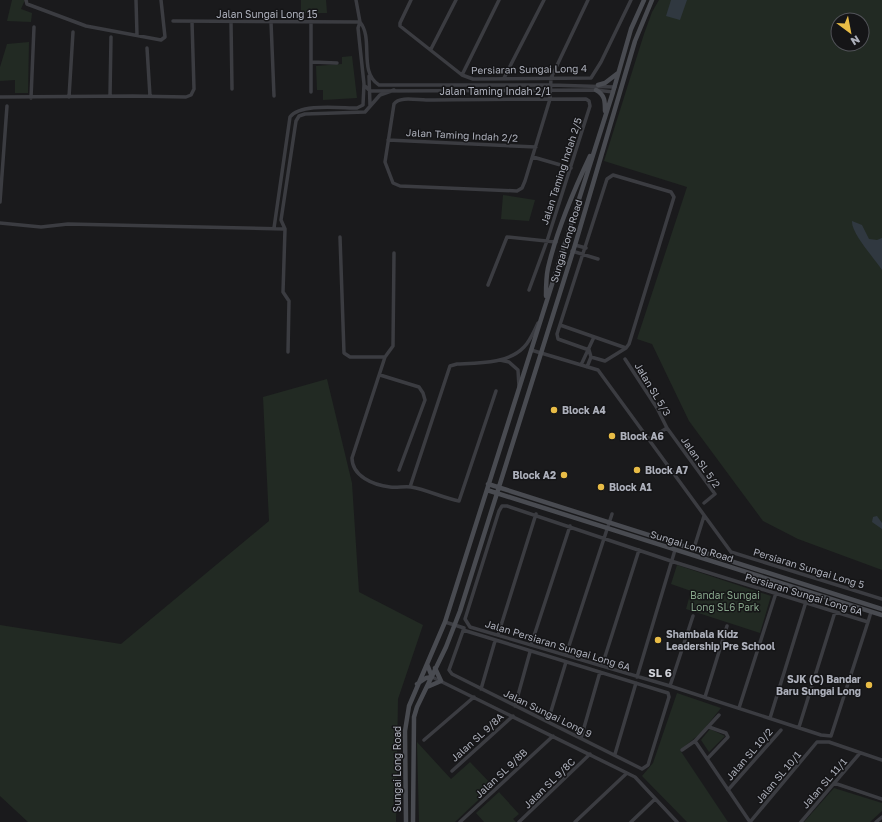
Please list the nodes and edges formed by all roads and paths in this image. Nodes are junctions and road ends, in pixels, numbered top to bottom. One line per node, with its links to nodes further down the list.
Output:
1 (136, 0): 21 (street)
2 (161, 0): 21 (street)
3 (356, 0): 18 (street)
4 (411, 0): 25 (street, Persiaran Sungai Long 4)
5 (456, 0): 25 (street)
6 (499, 0): 32 (street)
7 (544, 0): 33 (street)
8 (588, 0): 34 (street)
9 (631, 0): 34 (street, Persiaran Sungai Long 4)
10 (644, 0): 24 (street, Sungai Long Road)
11 (652, 0): 26 (street, Sungai Long Road)
12 (26, 1): 21 (street)
13 (174, 21): 15 (street, Jalan Sungai Long 15)
14 (311, 21): 17 (street, Jalan Sungai Long 15); 18 (street, Jalan Sungai Long 15); 28 (street)
15 (192, 22): 16 (street, Jalan Sungai Long 15); 47 (street)
16 (231, 22): 17 (street, Jalan Sungai Long 15); 40 (street)
17 (270, 22): 48 (street)
18 (360, 22): 31 (street); 35 (street)
19 (34, 27): 51 (street)
20 (74, 32): 50 (street)
21 (137, 35)
22 (111, 37): 46 (street)
23 (147, 48): 47 (street)
24 (626, 48): 26 (street); 27 (street, Sungai Long Road)
25 (431, 49): 32 (street, Persiaran Sungai Long 4)
26 (629, 56): 27 (street); 41 (street, Sungai Long Road)
27 (622, 60): 30 (street, Sungai Long Road)
28 (312, 62): 29 (street); 44 (street)
29 (337, 63)
30 (619, 72): 39 (street); 41 (street, Sungai Long Road)
31 (369, 73): 36 (street); 38 (street)
32 (462, 75): 33 (street, Persiaran Sungai Long 4)
33 (504, 78): 34 (street, Persiaran Sungai Long 4)
34 (551, 78): 37 (street)
35 (364, 84): 38 (street); 45 (street)
36 (379, 85): 37 (street); 38 (street)
37 (551, 85): 39 (street); 43 (street)
38 (369, 88): 42 (street); 45 (street); 53 (street)
39 (597, 88): 41 (street); 43 (street); 56 (street)
40 (232, 89)
41 (617, 89): 56 (street, Sungai Long Road); 69 (street, Sungai Long Road)
42 (394, 90): 43 (street); 53 (street)
43 (550, 90): 52 (street)
44 (311, 92)
45 (364, 93): 64 (street)
46 (110, 96): 47 (street); 50 (street)
47 (150, 96)
48 (274, 96)
49 (0, 97): 51 (street)
50 (69, 97): 51 (street)
51 (31, 98)
52 (550, 99): 55 (street, Jalan Taming Indah 2/1); 57 (street, Jalan Taming Indah 2/1); 59 (street)
53 (370, 105): 65 (street)
54 (7, 106): 62 (street)
55 (590, 106): 61 (street, Jalan Taming Indah 2/5)
56 (604, 119): 58 (street, Sungai Long Road)
57 (388, 140): 59 (street, Jalan Taming Indah 2/2); 60 (street)
58 (598, 140): 68 (street); 77 (street, Sungai Long Road)
59 (536, 147): 60 (street)
60 (533, 157): 61 (street)
61 (570, 168): 67 (street, Jalan Taming Indah 2/5)
62 (0, 202)
63 (0, 223): 64 (street)
64 (274, 228): 65 (street)
65 (285, 229): 84 (street)
66 (340, 237): 86 (street)
67 (547, 241): 68 (street); 75 (street); 76 (street, Jalan Taming Indah 2/5)
68 (556, 242): 77 (street)
69 (575, 245): 70 (street); 71 (street, Sungai Long Road)
70 (586, 248): 73 (street); 81 (street)
71 (572, 251): 73 (street); 85 (street, Sungai Long Road)
72 (394, 253): 86 (street)
73 (584, 255): 74 (street); 79 (street)
74 (598, 259)
75 (488, 285)
76 (530, 290)
77 (545, 304): 78 (street, Sungai Long Road)
78 (540, 321): 82 (street, Sungai Long Road); 89 (street)
79 (560, 325): 80 (street); 83 (street)
80 (594, 337): 81 (street); 83 (street)
81 (626, 348): 87 (street)
82 (531, 350): 85 (street); 93 (street, Sungai Long Road)
83 (589, 350): 87 (street); 90 (street)
84 (288, 352)
85 (540, 353): 90 (street); 100 (street, Sungai Long Road)
86 (385, 357): 92 (street)
87 (591, 357): 91 (street)
88 (625, 359): 95 (street, Jalan SL 5/3)
89 (499, 360): 93 (street); 99 (street)
90 (581, 365): 91 (street)
91 (587, 367): 96 (street)
92 (380, 376): 97 (street); 99 (street)
93 (519, 388): 98 (street, Sungai Long Road)
94 (496, 391): 99 (street)
95 (667, 428): 96 (street); 103 (street, Jalan SL 5/2)
96 (649, 440): 106 (street)
97 (399, 470)
98 (488, 484): 100 (street, Sungai Long Road); 101 (street, Sungai Long Road)
99 (410, 487)
100 (499, 487): 102 (street, Sungai Long Road); 108 (street, Sungai Long Road)
101 (487, 490): 102 (street, Sungai Long Road); 107 (street, Sungai Long Road)
102 (497, 493): 109 (street, Sungai Long Road); 111 (street, Sungai Long Road)
103 (704, 503)
104 (536, 514): 110 (street, Persiaran Sungai Long 6A); 128 (street, Persiaran Sungai Long 6A); 132 (street)
105 (612, 514): 108 (street)
106 (704, 516): 113 (street); 119 (street, Persiaran Sungai Long 5)
107 (477, 521): 109 (street); 126 (street, Sungai Long Road)
108 (610, 522): 111 (street); 113 (street, Sungai Long Road)
109 (486, 524): 129 (street, Sungai Long Road)
110 (570, 526): 112 (street, Persiaran Sungai Long 6A); 134 (street)
111 (608, 529): 112 (street); 115 (street, Sungai Long Road)
112 (604, 537): 114 (street, Persiaran Sungai Long 6A); 136 (street)
113 (694, 548): 121 (street, Sungai Long Road)
114 (639, 550): 116 (street, Persiaran Sungai Long 6A); 139 (street)
115 (675, 550): 116 (street); 117 (street, Sungai Long Road)
116 (672, 561): 118 (street, Persiaran Sungai Long 6A); 143 (street)
117 (809, 592): 120 (street); 123 (street, Sungai Long Road)
118 (776, 593): 120 (street, Persiaran Sungai Long 6A); 153 (street)
119 (882, 599)
120 (806, 602): 122 (street, Persiaran Sungai Long 6A); 156 (street)
121 (882, 609)
122 (835, 612): 127 (street, Persiaran Sungai Long 6A); 159 (street)
123 (871, 612): 124 (street, Sungai Long Road); 127 (street)
124 (882, 615)
125 (693, 616): 147 (street)
126 (445, 622): 129 (street); 137 (street, Sungai Long Road)
127 (868, 622): 159 (street, Jalan Persiaran Sungai Long 6A)
128 (467, 624): 132 (street, Jalan Persiaran Sungai Long 6A)
129 (455, 625): 131 (street); 140 (street, Sungai Long Road)
130 (727, 626): 151 (street)
131 (463, 630): 133 (street); 149 (street, Jalan Sungai Long 9)
132 (498, 635): 134 (street, Jalan Persiaran Sungai Long 6A)
133 (495, 641): 135 (street); 149 (street)
134 (532, 645): 136 (street, Jalan Persiaran Sungai Long 6A)
135 (530, 652): 138 (street); 152 (street)
136 (566, 655): 139 (street, Jalan Persiaran Sungai Long 6A)
137 (427, 661): 142 (street); 146 (street, Sungai Long Road)
138 (566, 662): 141 (street); 157 (street)
139 (602, 666): 143 (street, Jalan Persiaran Sungai Long 6A)
140 (435, 668): 142 (street, Sungai Long Road); 144 (street)
141 (600, 672): 145 (street); 162 (street)
142 (432, 677): 144 (street); 146 (street); 148 (street, Sungai Long Road)
143 (637, 677): 147 (street, Jalan Persiaran Sungai Long 6A)
144 (441, 681): 148 (street); 150 (street)
145 (636, 683): 167 (street); 167 (street, Jalan Sungai Long 9)
146 (417, 684): 178 (street, Sungai Long Road)
147 (670, 686): 151 (street, Jalan Persiaran Sungai Long 6A)
148 (427, 687): 179 (street, Sungai Long Road)
149 (481, 689): 152 (street, Jalan Sungai Long 9)
150 (474, 697): 155 (street); 163 (street)
151 (704, 697): 153 (street, Jalan Persiaran Sungai Long 6A)
152 (515, 706): 157 (street, Jalan Sungai Long 9)
153 (739, 708): 156 (street, Jalan Persiaran Sungai Long 6A)
154 (719, 715): 158 (street)
155 (513, 716): 161 (street); 171 (street, Jalan SL 9/8A)
156 (770, 718): 159 (street, Jalan Persiaran Sungai Long 6A)
157 (548, 722): 162 (street, Jalan Sungai Long 9)
158 (709, 726): 164 (street); 169 (street)
159 (799, 727)
160 (781, 730): 174 (street, Jalan SL 10/2)
161 (553, 736): 166 (street); 180 (street, Jalan SL 9/8B)
162 (581, 738): 167 (street, Jalan Sungai Long 9)
163 (424, 740)
164 (696, 741): 165 (street); 169 (street)
165 (682, 750)
166 (590, 754): 172 (street); 181 (street, Jalan SL 9/8C)
167 (615, 754)
168 (860, 754): 170 (street); 173 (street, Jalan SL 11/1); 185 (street, Jalan SL 10/1)
169 (708, 758): 174 (street)
170 (882, 760)
171 (452, 771)
172 (627, 773): 175 (street); 182 (street)
173 (834, 783): 176 (street); 186 (street, Jalan SL 11/1)
174 (728, 790): 185 (street)
175 (656, 799): 183 (street); 184 (street)
176 (882, 799)
177 (882, 817): 187 (street)
178 (406, 822)
179 (413, 822)
180 (460, 822)
181 (519, 822)
182 (575, 822)
183 (631, 822)
184 (677, 822)
185 (750, 822)
186 (801, 822)
187 (876, 822)

